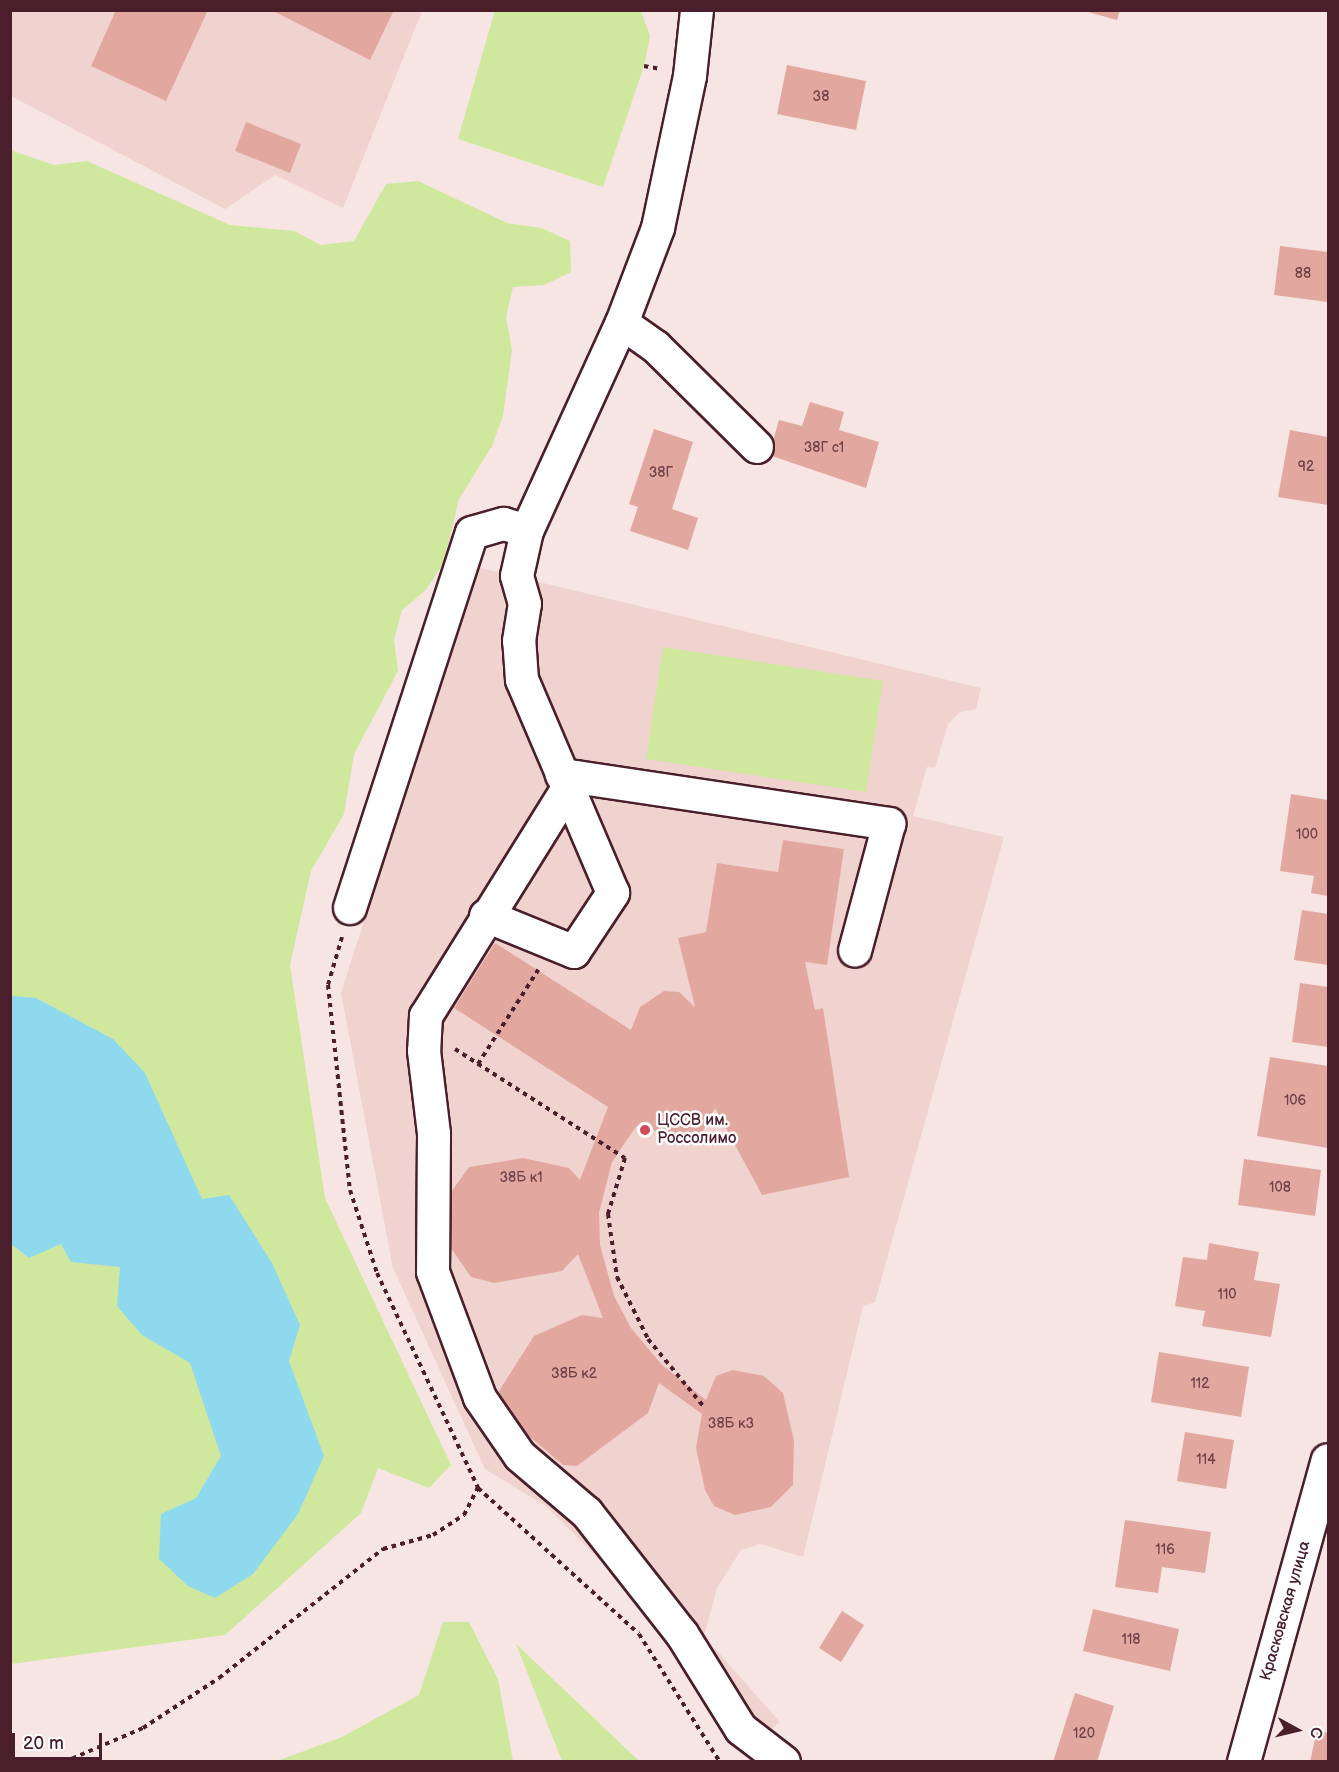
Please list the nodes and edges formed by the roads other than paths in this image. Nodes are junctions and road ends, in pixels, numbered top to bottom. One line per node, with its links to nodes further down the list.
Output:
1 (697, 10): 2 (street)
2 (622, 323): 3 (street); 4 (street)
3 (757, 447)
4 (527, 531): 5 (street); 6 (street)
5 (568, 780): 7 (street); 7 (street); 8 (street)
6 (350, 908)
7 (486, 916): 10 (street)
8 (855, 951)
9 (1329, 1460): 11 (street, Красковская улица)
10 (784, 1761)
11 (1244, 1761)

